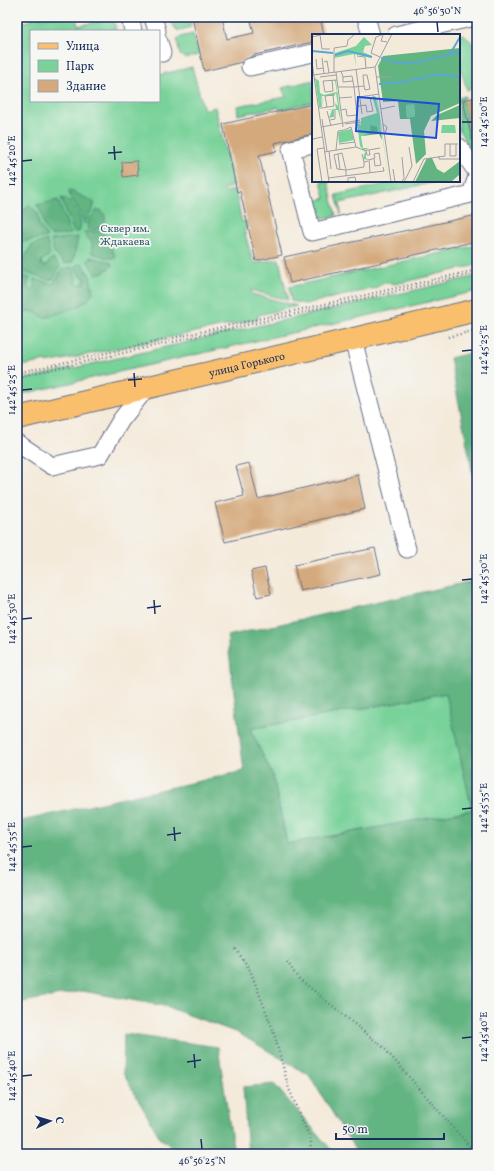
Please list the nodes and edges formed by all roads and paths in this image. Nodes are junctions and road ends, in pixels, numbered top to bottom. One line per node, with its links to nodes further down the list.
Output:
1 (130, 17): 5 (street)
2 (154, 17): 6 (street)
3 (366, 17): 7 (street)
4 (475, 17): 8 (street)
5 (133, 30)
6 (157, 30)
7 (371, 34)
8 (400, 34)
9 (312, 53): 10 (street)
10 (250, 67)
11 (312, 144): 14 (street)
12 (460, 148): 13 (street)
13 (477, 172)
14 (477, 177)
15 (477, 271): 18 (path); 19 (path)
16 (477, 310): 17 (main road, улица Горького)
17 (352, 339): 20 (main road, улица Горького); 23 (street)
18 (17, 373)
19 (17, 377)
20 (147, 388): 21 (main road, улица Горького); 22 (street)
21 (17, 418)
22 (17, 443)
23 (407, 549)
24 (236, 950): 26 (path)
25 (288, 962): 27 (path)
26 (310, 1154)
27 (476, 1154)

